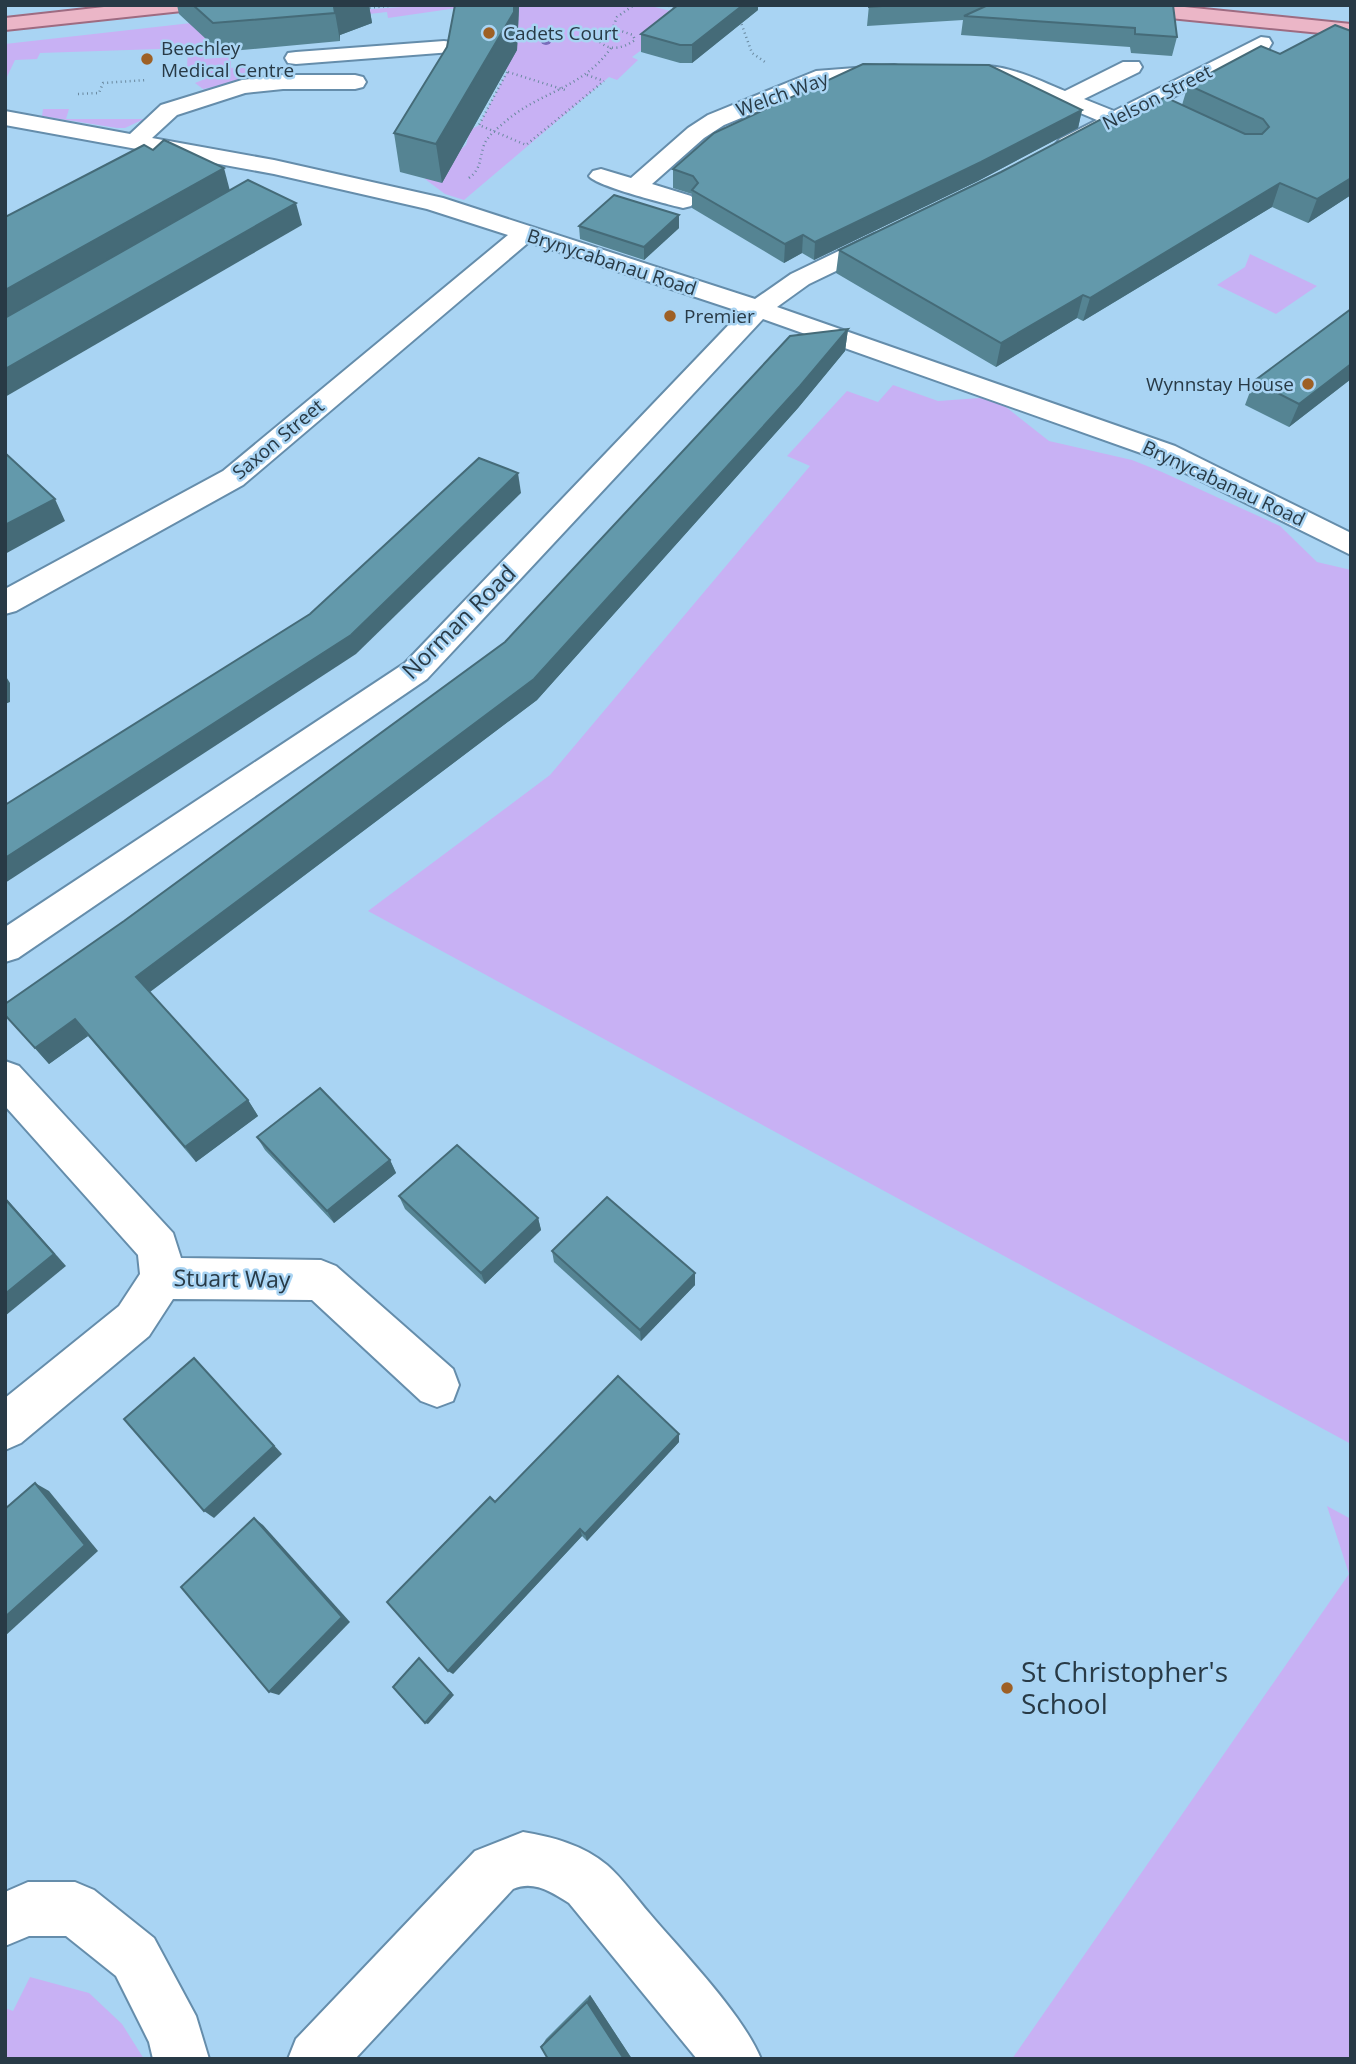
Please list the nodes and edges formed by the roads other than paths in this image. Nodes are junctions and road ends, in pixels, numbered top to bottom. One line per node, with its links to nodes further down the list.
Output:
1 (182, 5): 4 (main road)
2 (1100, 5): 5 (main road)
3 (1295, 5): 6 (main road)
4 (118, 9): 7 (main road)
5 (1209, 10): 8 (main road)
6 (1351, 11)
7 (5, 24)
8 (1351, 30)
9 (1261, 43): 18 (street, Nelson Street)
10 (444, 47): 11 (street)
11 (358, 54): 12 (street); 16 (street)
12 (270, 60)
13 (1131, 67): 17 (street)
14 (911, 72): 27 (street, Welch Way)
15 (949, 72): 17 (street)
16 (355, 82): 19 (street); 23 (street)
17 (1066, 99): 22 (street)
18 (1146, 103): 20 (street); 22 (street, Nelson Street)
19 (348, 106)
20 (1171, 115)
21 (5, 118): 23 (street, Brynycabanau Road)
22 (1114, 119): 24 (street, Nelson Street)
23 (133, 143): 25 (street, Brynycabanau Road)
24 (1045, 156)
25 (274, 167): 28 (street); 31 (street, Brynycabanau Road)
26 (601, 176): 27 (street)
27 (635, 187): 29 (street)
28 (250, 192)
29 (683, 201)
30 (900, 230): 32 (street)
31 (524, 234): 32 (street, Brynycabanau Road); 34 (street, Saxon Street)
32 (758, 309): 33 (street, Brynycabanau Road); 35 (street, Norman Road)
33 (1351, 545)
34 (5, 603)
35 (5, 947)
36 (5, 1078): 37 (street, Stuart Way)
37 (162, 1278): 38 (street, Stuart Way); 39 (street)
38 (437, 1385)
39 (5, 1427)
40 (5, 1919): 41 (street)
41 (181, 2059)
42 (316, 2059): 43 (street)
43 (733, 2059)

